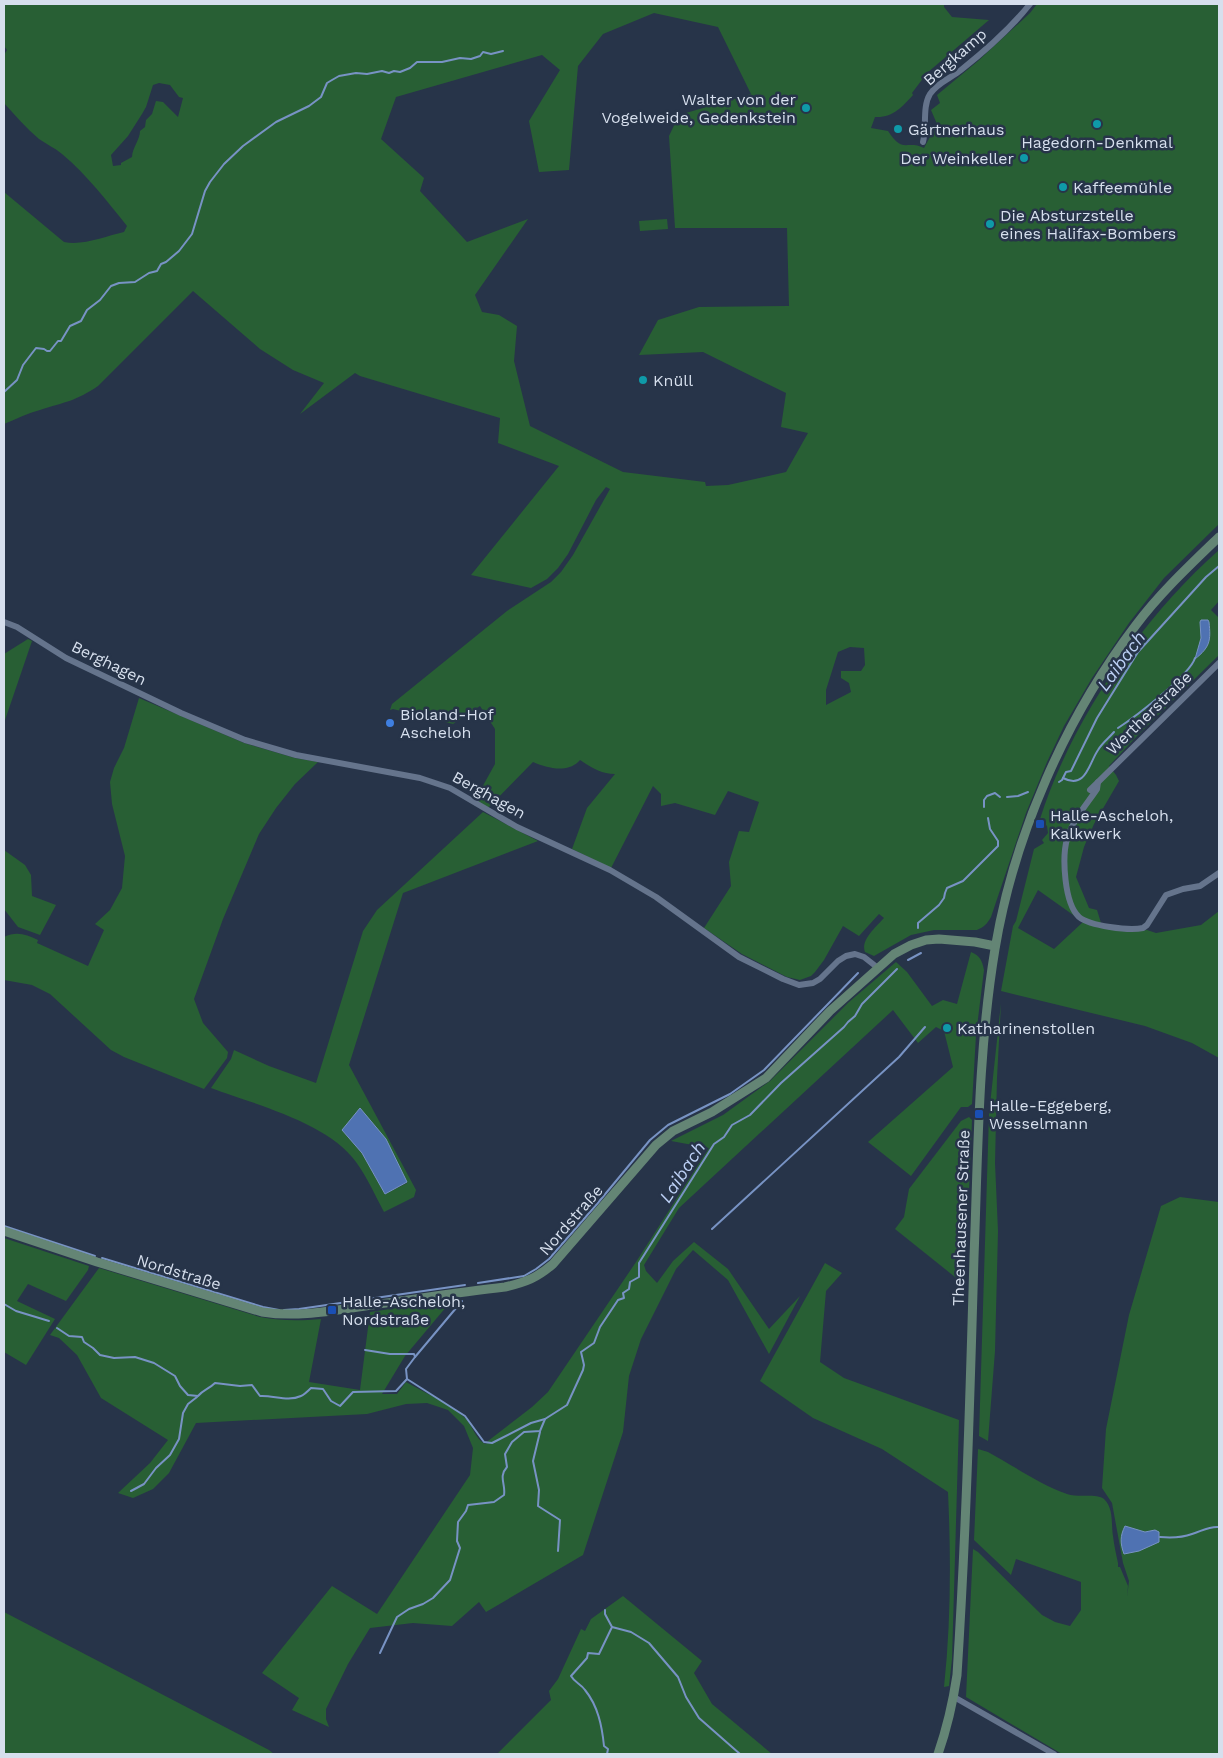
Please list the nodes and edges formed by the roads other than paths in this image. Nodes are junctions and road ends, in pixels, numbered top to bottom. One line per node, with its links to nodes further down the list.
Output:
1 (1030, 4): 2 (street, Bergkamp)
2 (923, 142)
3 (1219, 537): 9 (main road, Theenhausener Straße)
4 (4, 622): 10 (street, Berghagen)
5 (1219, 663): 6 (street, Wertherstraße)
6 (1098, 782): 7 (street, Wertherstraße); 8 (street, Wertherstraße)
7 (1090, 790)
8 (1219, 873)
9 (995, 946): 10 (main road, Nordstraße); 12 (main road, Theenhausener Straße)
10 (878, 968): 11 (main road, Nordstraße)
11 (4, 1231)
12 (954, 1697): 13 (main road, Theenhausener Straße); 14 (street)
13 (938, 1754)
14 (1054, 1754)

